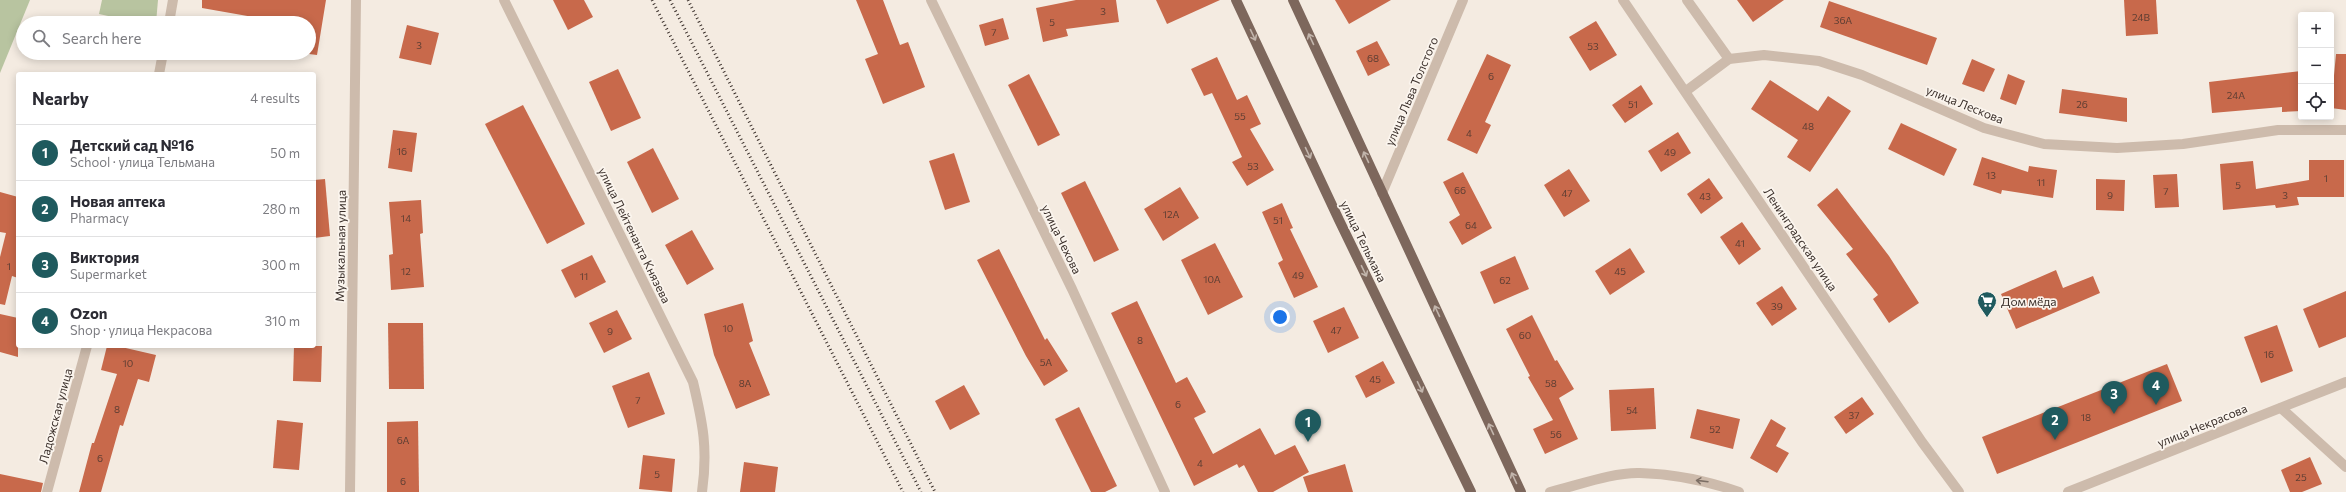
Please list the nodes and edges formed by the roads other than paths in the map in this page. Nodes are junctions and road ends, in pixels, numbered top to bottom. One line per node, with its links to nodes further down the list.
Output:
1 (173, 0): 10 (street)
2 (356, 0): 22 (street, Музыкальная улица)
3 (502, 0): 23 (street, улица Лейтенанта Князева)
4 (933, 0): 24 (street, улица Чехова)
5 (1236, 0): 25 (main road, улица Тельмана, one-way to 25)
6 (1293, 0): 16 (main road, one-way to 6)
7 (1463, 0): 16 (street, улица Льва Толстого)
8 (1623, 0): 14 (street, Ленинградская улица)
9 (1688, 0): 11 (street)
10 (170, 16)
11 (1729, 59): 14 (street); 15 (street, улица Лескова)
12 (162, 60): 13 (street)
13 (159, 72)
14 (1686, 91): 29 (street, Ленинградская улица)
15 (2346, 130)
16 (1382, 193): 26 (main road, one-way to 16)
17 (86, 348): 21 (street, Ладожская улица)
18 (2346, 382): 19 (street, улица Некрасова)
19 (2281, 408): 20 (street); 30 (street, улица Некрасова)
20 (2346, 467)
21 (47, 492)
22 (350, 492)
23 (702, 492)
24 (1165, 492)
25 (1472, 492)
26 (1521, 492)
27 (1550, 492): 28 (street, one-way to 27)
28 (1739, 492)
29 (1959, 492)
30 (2068, 492)

